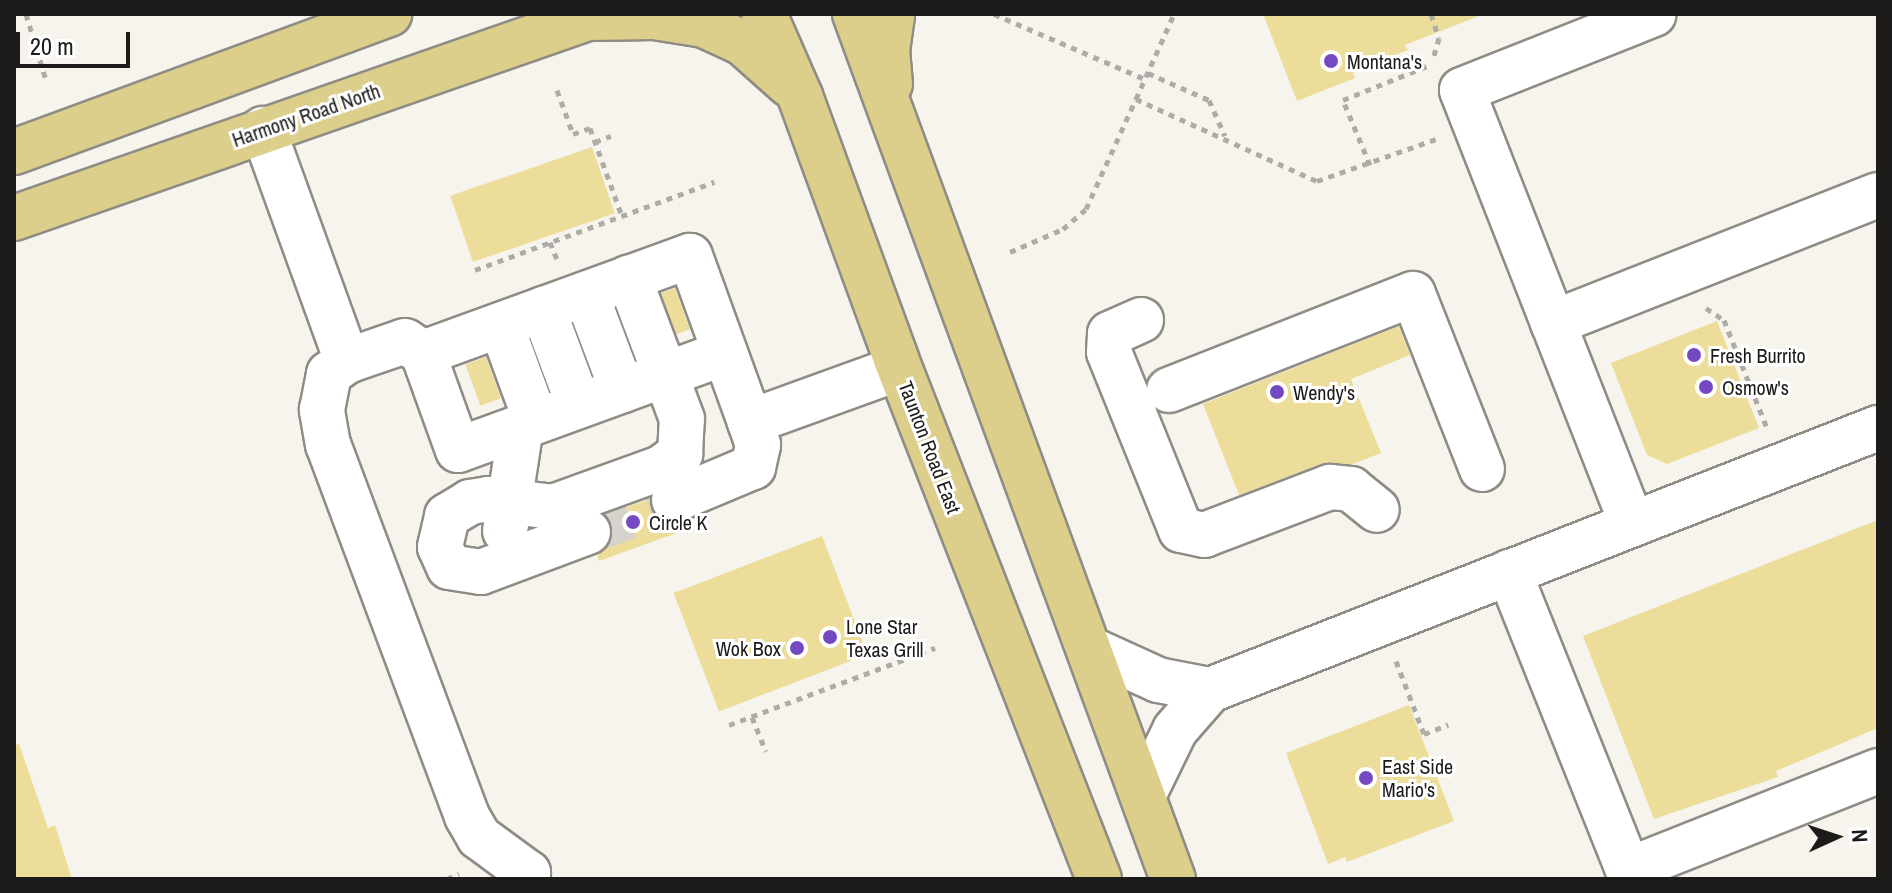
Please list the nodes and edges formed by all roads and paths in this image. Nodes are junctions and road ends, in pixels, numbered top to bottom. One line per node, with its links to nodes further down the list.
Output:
1 (26, 14): 12 (path)
2 (389, 14): 22 (main road)
3 (764, 14): 14 (main road, Taunton Road East)
4 (855, 14): 16 (main road)
5 (892, 14): 16 (main road)
6 (994, 14): 11 (path)
7 (1174, 14): 11 (path)
8 (1431, 14): 23 (path)
9 (1654, 14): 35 (lane)
10 (594, 16): 14 (main road, Harmony Road North); 17 (main road, Harmony Road North)
11 (1146, 76): 15 (path); 20 (path)
12 (46, 80)
13 (557, 90): 21 (path)
14 (800, 96): 40 (main road, Taunton Road East)
15 (1136, 99): 20 (path); 28 (path)
16 (893, 118): 60 (main road)
17 (263, 129): 27 (main road, Harmony Road North); 39 (lane)
18 (1453, 133): 23 (path)
19 (611, 136): 21 (path)
20 (1225, 136): 23 (path)
21 (595, 142): 26 (path)
22 (14, 152)
23 (1370, 165)
24 (714, 182): 26 (path)
25 (1878, 195): 35 (lane)
26 (622, 216): 29 (path)
27 (14, 218)
28 (1010, 252)
29 (475, 270)
30 (629, 278): 31 (lane); 38 (lane); 43 (lane)
31 (586, 294): 33 (lane); 44 (lane)
32 (1695, 300): 42 (path)
33 (543, 309): 36 (lane); 46 (lane)
34 (1141, 320): 54 (lane)
35 (1553, 323): 55 (lane)
36 (501, 325): 37 (lane); 48 (lane)
37 (423, 353): 39 (lane); 48 (lane)
38 (725, 353): 43 (lane); 47 (lane)
39 (347, 361): 70 (lane)
40 (899, 368): 47 (lane); 71 (main road, Taunton Road East)
41 (1753, 369): 42 (path)
42 (1745, 373): 49 (path)
43 (665, 375): 44 (lane); 53 (lane)
44 (622, 390): 46 (lane)
45 (1169, 390): 51 (lane)
46 (579, 406): 48 (lane)
47 (750, 422): 52 (lane)
48 (528, 424): 53 (lane)
49 (1765, 424)
50 (1878, 428): 55 (lane)
51 (1482, 469)
52 (674, 500)
53 (510, 503): 57 (lane); 57 (lane)
54 (1377, 510)
55 (1632, 524): 58 (lane)
56 (588, 532): 57 (lane)
57 (494, 567)
58 (1509, 572): 62 (lane); 69 (lane)
59 (935, 648): 63 (path)
60 (1090, 649): 62 (lane); 68 (main road)
61 (1400, 671): 65 (path)
62 (1210, 690): 68 (lane)
63 (752, 717): 64 (path); 66 (path)
64 (729, 725)
65 (1448, 725)
66 (766, 751)
67 (1878, 771): 69 (lane)
68 (1143, 796): 72 (main road)
69 (1630, 874)
70 (525, 879)
71 (1099, 879)
72 (1173, 879)

